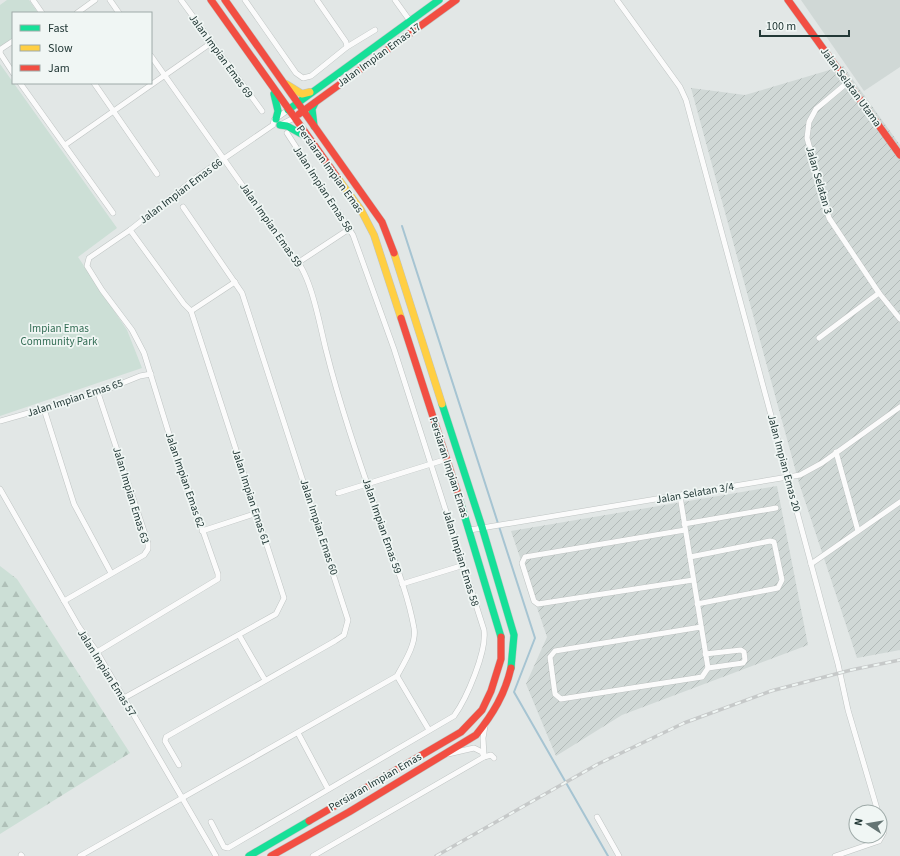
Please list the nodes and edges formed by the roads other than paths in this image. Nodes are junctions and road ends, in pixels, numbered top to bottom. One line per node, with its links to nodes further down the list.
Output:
1 (33, 0): 14 (street)
2 (95, 0): 15 (street)
3 (110, 0): 16 (street)
4 (181, 0): 21 (street, Jalan Impian Emas 69)
5 (211, 0): 31 (main road, Persiaran Impian Emas)
6 (224, 0): 27 (main road, Persiaran Impian Emas)
7 (245, 0): 22 (street)
8 (317, 0): 22 (street)
9 (395, 0): 17 (street)
10 (439, 0): 17 (main road, Jalan Impian Emas 17)
11 (456, 0): 18 (main road, Jalan Impian Emas 17)
12 (617, 0): 67 (street, Jalan Impian Emas 20)
13 (788, 0): 28 (main road, Jalan Selatan Utama)
14 (41, 12)
15 (78, 12)
16 (118, 12)
17 (410, 20): 18 (street); 32 (main road, Jalan Impian Emas 17)
18 (415, 28): 33 (main road, Jalan Impian Emas 17)
19 (375, 30): 22 (street)
20 (12, 42): 23 (street)
21 (211, 43): 26 (street); 37 (street, Jalan Impian Emas 69)
22 (346, 45)
23 (0, 53): 25 (street)
24 (152, 57): 26 (street, Jalan Impian Emas 59)
25 (12, 71)
26 (165, 75): 36 (street); 46 (street, Jalan Impian Emas 59)
27 (281, 80): 32 (main road); 34 (main road, Persiaran Impian Emas)
28 (847, 82): 45 (main road, Jalan Selatan Utama); 55 (street, Jalan Selatan 3)
29 (21, 84): 44 (street)
30 (95, 84): 36 (street)
31 (273, 88): 35 (main road, Persiaran Impian Emas); 40 (main road)
32 (312, 92): 34 (main road, Jalan Impian Emas 17)
33 (316, 102): 38 (main road, Jalan Impian Emas 17); 41 (main road)
34 (296, 104): 35 (main road, Jalan Impian Emas 17); 38 (main road, Persiaran Impian Emas)
35 (288, 110): 39 (main road, Persiaran Impian Emas); 40 (street, Jalan Impian Emas 66)
36 (114, 111): 44 (street); 47 (street)
37 (262, 111)
38 (302, 112): 39 (main road, Jalan Impian Emas 17); 41 (main road, Persiaran Impian Emas)
39 (294, 118): 40 (street, Jalan Impian Emas 66); 43 (main road, Persiaran Impian Emas)
40 (276, 123): 43 (main road); 46 (street, Jalan Impian Emas 66)
41 (315, 128): 76 (main road, Persiaran Impian Emas)
42 (287, 133): 51 (street, Jalan Impian Emas 58)
43 (308, 138): 65 (main road, Persiaran Impian Emas)
44 (65, 145): 49 (street)
45 (900, 155)
46 (224, 158): 50 (street, Jalan Impian Emas 66); 53 (street, Jalan Impian Emas 59)
47 (157, 174)
48 (183, 207): 54 (street, Jalan Impian Emas 60)
49 (113, 213)
50 (130, 230): 52 (street, Jalan Impian Emas 66); 56 (street, Jalan Impian Emas 61)
51 (350, 231): 53 (street); 66 (street, Jalan Impian Emas 58)
52 (89, 258): 59 (street, Jalan Impian Emas 62)
53 (299, 262): 68 (street, Jalan Impian Emas 59)
54 (234, 282): 56 (street); 95 (street, Jalan Impian Emas 60)
55 (879, 293): 57 (street, Jalan Selatan 3); 58 (street)
56 (191, 311): 74 (street, Jalan Impian Emas 61)
57 (900, 320)
58 (819, 338)
59 (151, 374): 60 (street, Jalan Impian Emas 65); 79 (street, Jalan Impian Emas 62)
60 (98, 393): 62 (street, Jalan Impian Emas 65); 84 (street, Jalan Impian Emas 63)
61 (900, 407): 64 (street, Jalan Selatan 3/4)
62 (44, 409): 63 (street, Jalan Impian Emas 65); 84 (street)
63 (0, 421)
64 (836, 452): 67 (street, Jalan Selatan 3/4); 80 (street)
65 (447, 460): 66 (street); 77 (main road, Persiaran Impian Emas)
66 (432, 464): 68 (street); 83 (street, Jalan Impian Emas 58)
67 (788, 478): 71 (street, Jalan Selatan 3/4); 82 (street, Jalan Impian Emas 20)
68 (367, 484): 70 (street); 86 (street, Jalan Impian Emas 59)
69 (0, 489): 87 (street, Jalan Impian Emas 57)
70 (338, 493)
71 (680, 496): 75 (street); 76 (street, Jalan Selatan 3/4)
72 (900, 503): 80 (street)
73 (776, 508): 75 (street)
74 (256, 513): 79 (street); 90 (street, Jalan Impian Emas 61)
75 (684, 524): 78 (street)
76 (482, 527): 77 (street, Jalan Selatan 3/4); 97 (main road, Persiaran Impian Emas)
77 (470, 530): 112 (main road, Persiaran Impian Emas)
78 (686, 530): 81 (street); 85 (street)
79 (202, 531): 91 (street, Jalan Impian Emas 62)
80 (858, 531): 82 (street)
81 (690, 557): 85 (street); 88 (street)
82 (811, 564): 106 (street, Jalan Impian Emas 20)
83 (464, 565): 86 (street); 98 (street, Jalan Impian Emas 58)
84 (111, 573): 87 (street, Jalan Impian Emas 63)
85 (694, 580): 88 (street)
86 (402, 584): 94 (street, Jalan Impian Emas 59)
87 (64, 601): 91 (street, Jalan Impian Emas 57)
88 (697, 604): 89 (street)
89 (701, 627): 92 (street); 93 (street)
90 (239, 635): 95 (street); 96 (street, Jalan Impian Emas 61)
91 (97, 652): 96 (street, Jalan Impian Emas 57)
92 (705, 654): 93 (street); 93 (street)
93 (708, 668)
94 (397, 676): 98 (street); 99 (street)
95 (265, 680): 103 (street, Jalan Impian Emas 60)
96 (124, 698): 105 (street, Jalan Impian Emas 57)
97 (486, 722): 100 (main road, Persiaran Impian Emas); 101 (street)
98 (429, 730): 104 (street, Jalan Impian Emas 58)
99 (298, 733): 104 (street); 105 (street)
100 (445, 755): 101 (street); 113 (main road, Persiaran Impian Emas)
101 (484, 757): 102 (street); 114 (street)
102 (494, 758)
103 (178, 765)
104 (328, 789): 108 (street, Jalan Impian Emas 58)
105 (182, 797): 110 (street, Jalan Impian Emas 57); 111 (street)
106 (876, 804)
107 (597, 817): 115 (street)
108 (211, 822)
109 (870, 844): 116 (street)
110 (213, 855)
111 (80, 856)
112 (249, 856)
113 (271, 856)
114 (313, 856)
115 (619, 856)
116 (834, 856)

